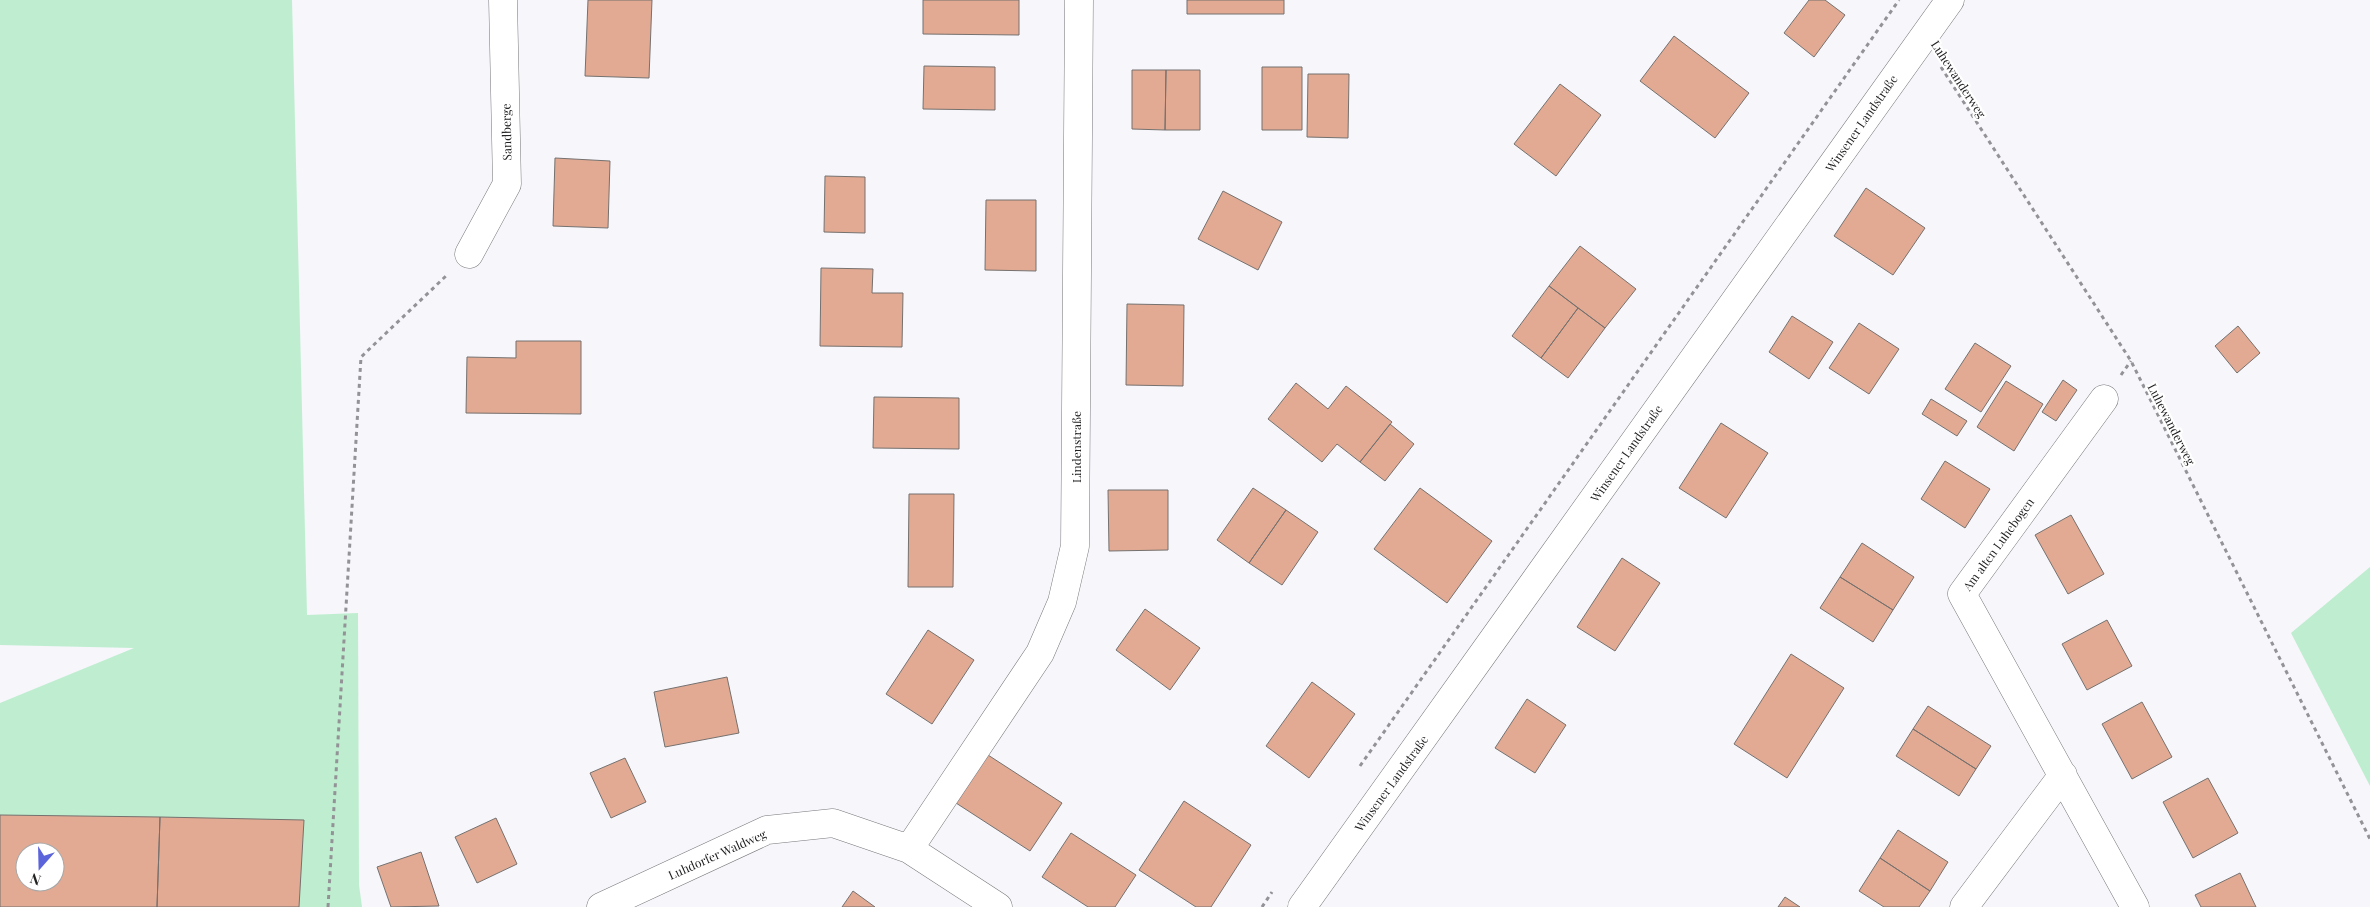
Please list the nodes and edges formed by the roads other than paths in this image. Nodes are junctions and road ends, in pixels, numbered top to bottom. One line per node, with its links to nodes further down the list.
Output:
1 (503, 0): 4 (street, Sandberge)
2 (1079, 0): 7 (street, Lindenstraße)
3 (1950, 0): 10 (street, Winsener Landstraße)
4 (469, 254)
5 (2104, 399): 6 (street, Am alten Luhebogen)
6 (2063, 775): 11 (street); 12 (street, Am alten Luhebogen)
7 (908, 849): 8 (street, Luhdorfer Waldweg); 9 (street, Luhdorfer Waldweg)
8 (601, 907)
9 (998, 907)
10 (1302, 907)
11 (1964, 907)
12 (2135, 907)

